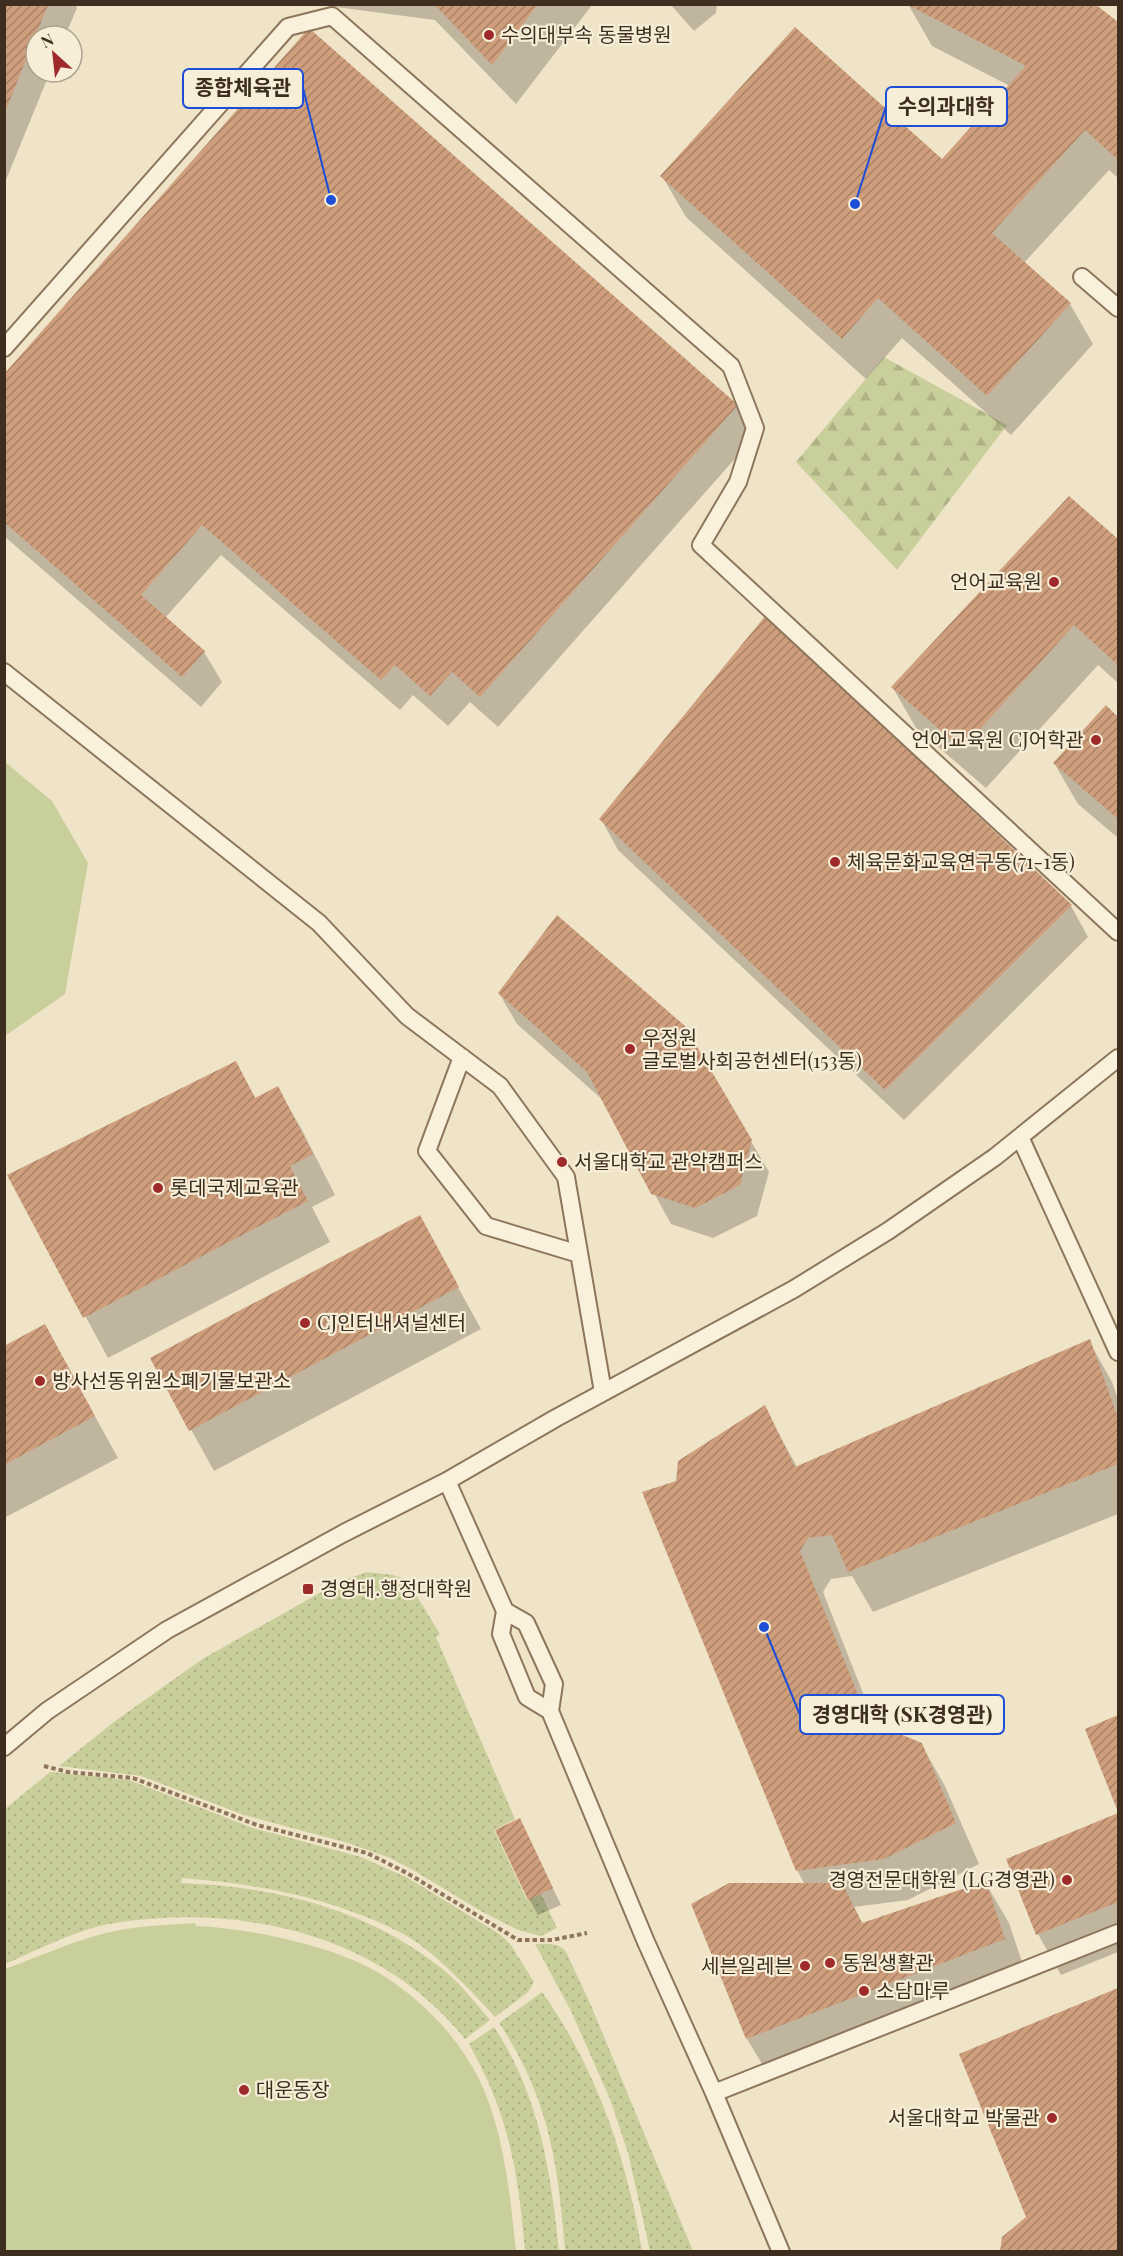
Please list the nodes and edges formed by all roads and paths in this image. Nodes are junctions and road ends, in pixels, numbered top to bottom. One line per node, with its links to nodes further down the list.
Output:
1 (1082, 277): 2 (lane)
2 (1119, 308)
3 (4, 348): 5 (lane)
4 (4, 672): 6 (lane)
5 (1119, 932)
6 (462, 1057): 9 (lane); 9 (lane)
7 (1119, 1058): 8 (lane)
8 (1020, 1137): 10 (lane); 11 (lane)
9 (579, 1254): 11 (lane)
10 (1119, 1352)
11 (603, 1392): 12 (lane)
12 (447, 1481): 13 (lane); 15 (lane)
13 (505, 1611): 14 (lane); 14 (lane)
14 (550, 1711): 19 (lane)
15 (4, 1748)
16 (44, 1766): 17 (path)
17 (587, 1933)
18 (1119, 1934): 19 (lane)
19 (714, 2093): 20 (lane)
20 (781, 2252)

